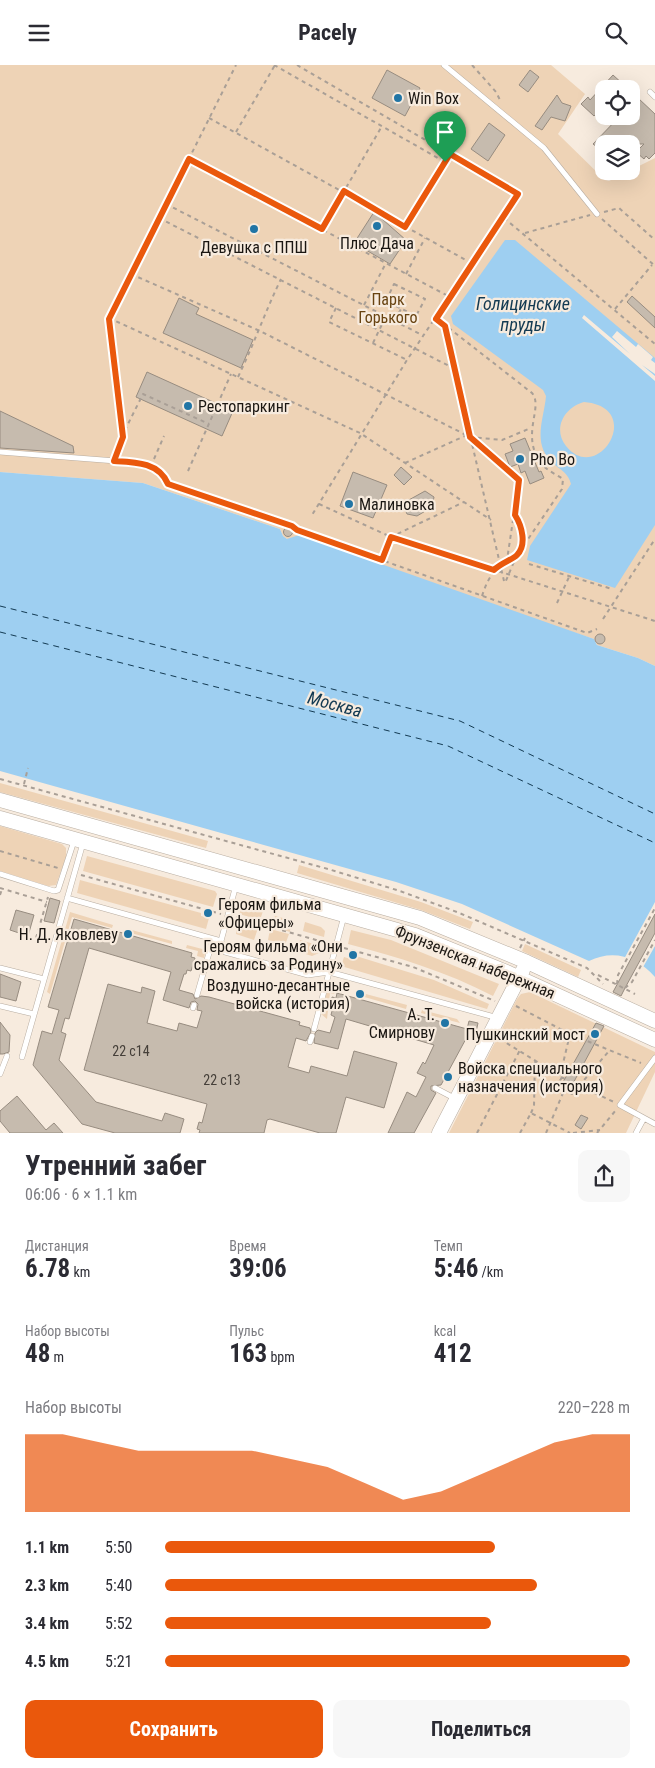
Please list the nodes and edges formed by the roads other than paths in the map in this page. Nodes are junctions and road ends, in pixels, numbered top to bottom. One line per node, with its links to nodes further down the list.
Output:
1 (444, 65): 4 (lane)
2 (650, 92): 3 (lane)
3 (655, 97)
4 (597, 214)
5 (0, 451): 6 (lane)
6 (152, 466)
7 (0, 800): 16 (main road, Фрунзенская набережная)
8 (0, 817): 9 (main road, Фрунзенская набережная)
9 (79, 839): 10 (lane); 11 (main road, Фрунзенская набережная); 12 (lane)
10 (0, 874)
11 (236, 883): 13 (main road, Фрунзенская набережная); 15 (lane)
12 (66, 898): 14 (lane); 20 (lane)
13 (345, 913): 18 (lane); 19 (main road, Фрунзенская набережная)
14 (213, 939): 15 (lane); 21 (lane)
15 (221, 941): 18 (lane)
16 (527, 962): 19 (main road); 25 (main road, Фрунзенская набережная)
17 (0, 968): 20 (lane)
18 (329, 973): 24 (lane); 26 (lane)
19 (519, 978): 24 (main road); 27 (main road, Фрунзенская набережная)
20 (44, 979): 23 (lane)
21 (197, 995)
22 (0, 1005): 23 (lane)
23 (34, 1014): 29 (lane)
24 (498, 1018): 33 (main road)
25 (655, 1021)
26 (314, 1029)
27 (655, 1040)
28 (7, 1056): 31 (lane)
29 (22, 1057)
30 (655, 1059): 34 (lane)
31 (0, 1074)
32 (435, 1088): 33 (lane)
33 (456, 1099): 36 (main road)
34 (644, 1118): 35 (lane); 37 (lane)
35 (655, 1124)
36 (439, 1133)
37 (636, 1133)

